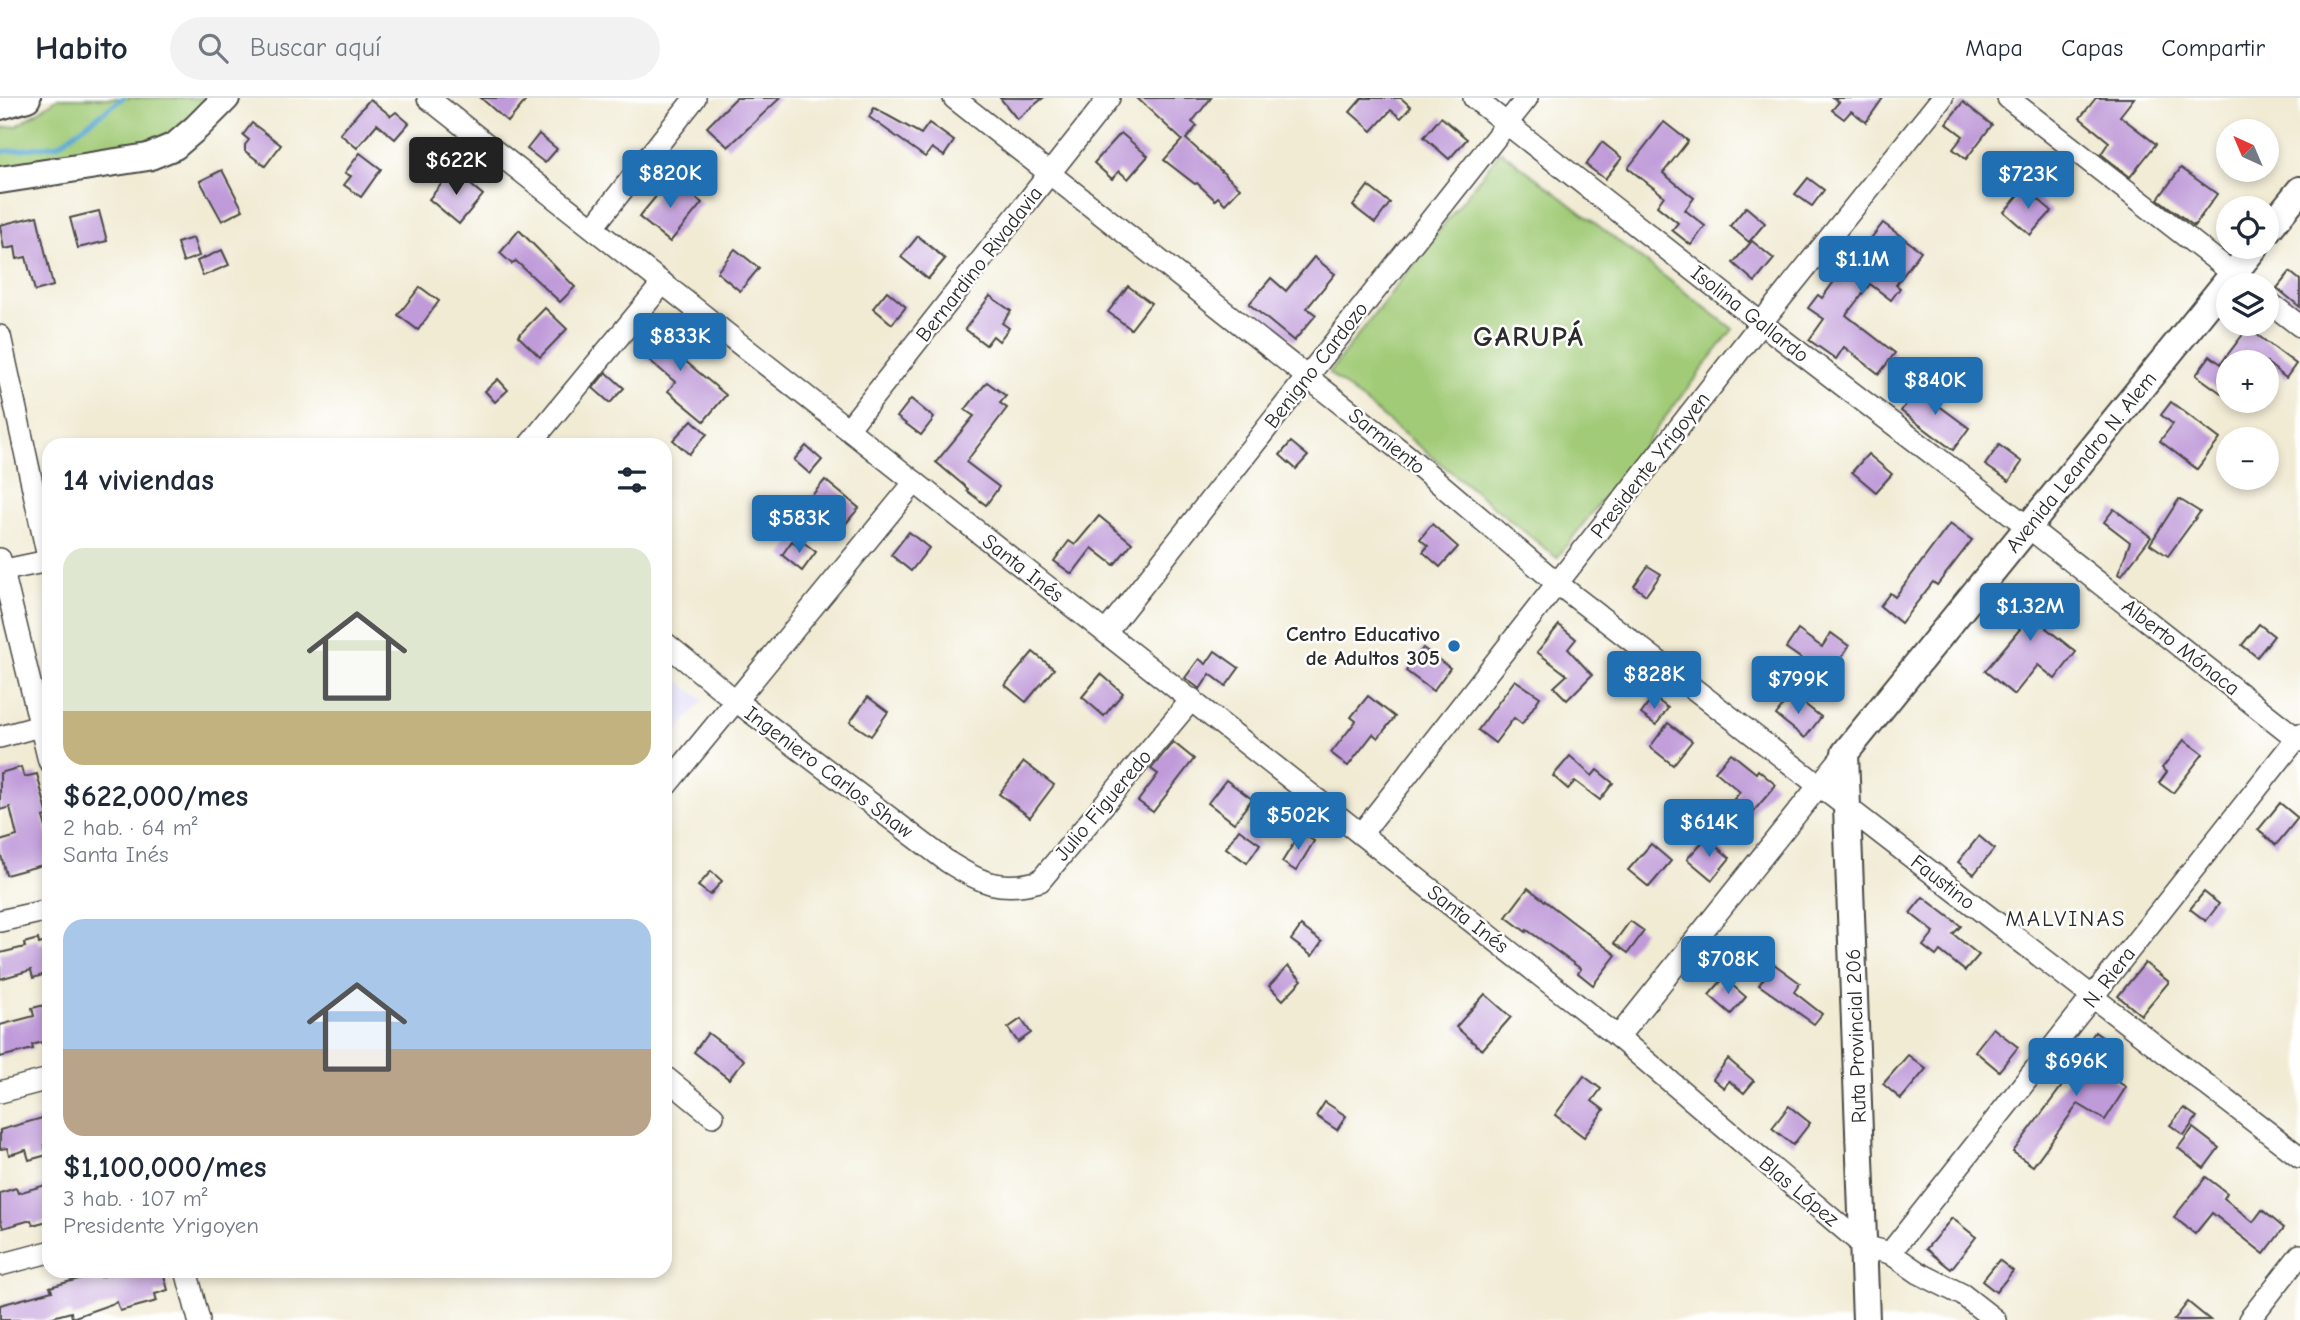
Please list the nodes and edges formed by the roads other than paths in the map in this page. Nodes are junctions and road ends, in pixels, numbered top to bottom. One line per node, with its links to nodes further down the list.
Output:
1 (27, 98): 11 (main road)
2 (226, 98): 14 (main road)
3 (428, 98): 17 (street, Santa Inés)
4 (695, 98): 17 (street)
5 (954, 98): 13 (street, Sarmiento)
6 (1110, 98): 13 (street, Bernardino Rivadavia)
7 (1474, 98): 12 (street, Isolina Gallardo)
8 (1527, 98): 12 (street, Benigno Cardozo)
9 (1942, 98): 22 (street, Presidente Yrigoyen)
10 (2008, 98): 18 (street)
11 (0, 106)
12 (1507, 123): 22 (street, Isolina Gallardo); 25 (street, Benigno Cardozo)
13 (1050, 174): 25 (street, Sarmiento); 26 (street, Bernardino Rivadavia)
14 (0, 180)
15 (2300, 190): 16 (main road)
16 (2279, 216)
17 (593, 227): 19 (street, Santa Inés)
18 (2232, 273)
19 (663, 283): 26 (street, Santa Inés); 27 (street)
20 (2216, 307): 29 (main road, Avenida Leandro N. Alem)
21 (2279, 310): 23 (street)
22 (1760, 323): 29 (street, Isolina Gallardo); 33 (street, Presidente Yrigoyen)
23 (2300, 326)
24 (0, 335): 30 (street)
25 (1307, 377): 33 (street, Sarmiento); 34 (street, Benigno Cardozo)
26 (848, 429): 28 (street, Santa Inés)
27 (535, 438)
28 (915, 482): 34 (street, Santa Inés); 37 (street)
29 (2028, 527): 41 (street, Alberto Mónaca); 42 (main road, Avenida Leandro N. Alem)
30 (42, 533)
31 (42, 562): 32 (street)
32 (1, 567): 38 (street)
33 (1558, 584): 44 (street, Sarmiento); 46 (street, Presidente Yrigoyen)
34 (1106, 632): 36 (street, Santa Inés)
35 (672, 649): 37 (street, Ingeniero Carlos Shaw)
36 (1192, 699): 46 (street, Santa Inés); 47 (street, Julio Figueredo)
37 (736, 701): 43 (street); 47 (street, Ingeniero Carlos Shaw)
38 (40, 726): 39 (street); 40 (street)
39 (42, 734)
40 (0, 737)
41 (2299, 737): 50 (street, N. Riera)
42 (1845, 753): 44 (street, Avenida Leandro N. Alem); 45 (main road, Ruta Provincial 206)
43 (672, 779)
44 (1819, 785): 45 (street, Faustino); 51 (street, Avenida Leandro N. Alem)
45 (1848, 808): 50 (street, Faustino); 57 (main road, Ruta Provincial 206)
46 (1361, 834): 51 (street, Santa Inés)
47 (1002, 887)
48 (42, 912): 49 (street)
49 (0, 922)
50 (2093, 998): 56 (street, Faustino); 58 (street, N. Riera)
51 (1618, 1037): 57 (street, Blas López)
52 (42, 1081): 54 (street)
53 (672, 1083): 55 (street)
54 (0, 1092)
55 (713, 1116)
56 (2300, 1157)
57 (1864, 1246): 58 (street, Blas López); 64 (main road, Ruta Provincial 206)
58 (1890, 1253): 65 (street, Blas López)
59 (42, 1254): 61 (street)
60 (2300, 1255): 66 (street)
61 (0, 1265)
62 (188, 1278): 63 (street)
63 (199, 1320)
64 (1866, 1320)
65 (1995, 1320)
66 (2249, 1320)

